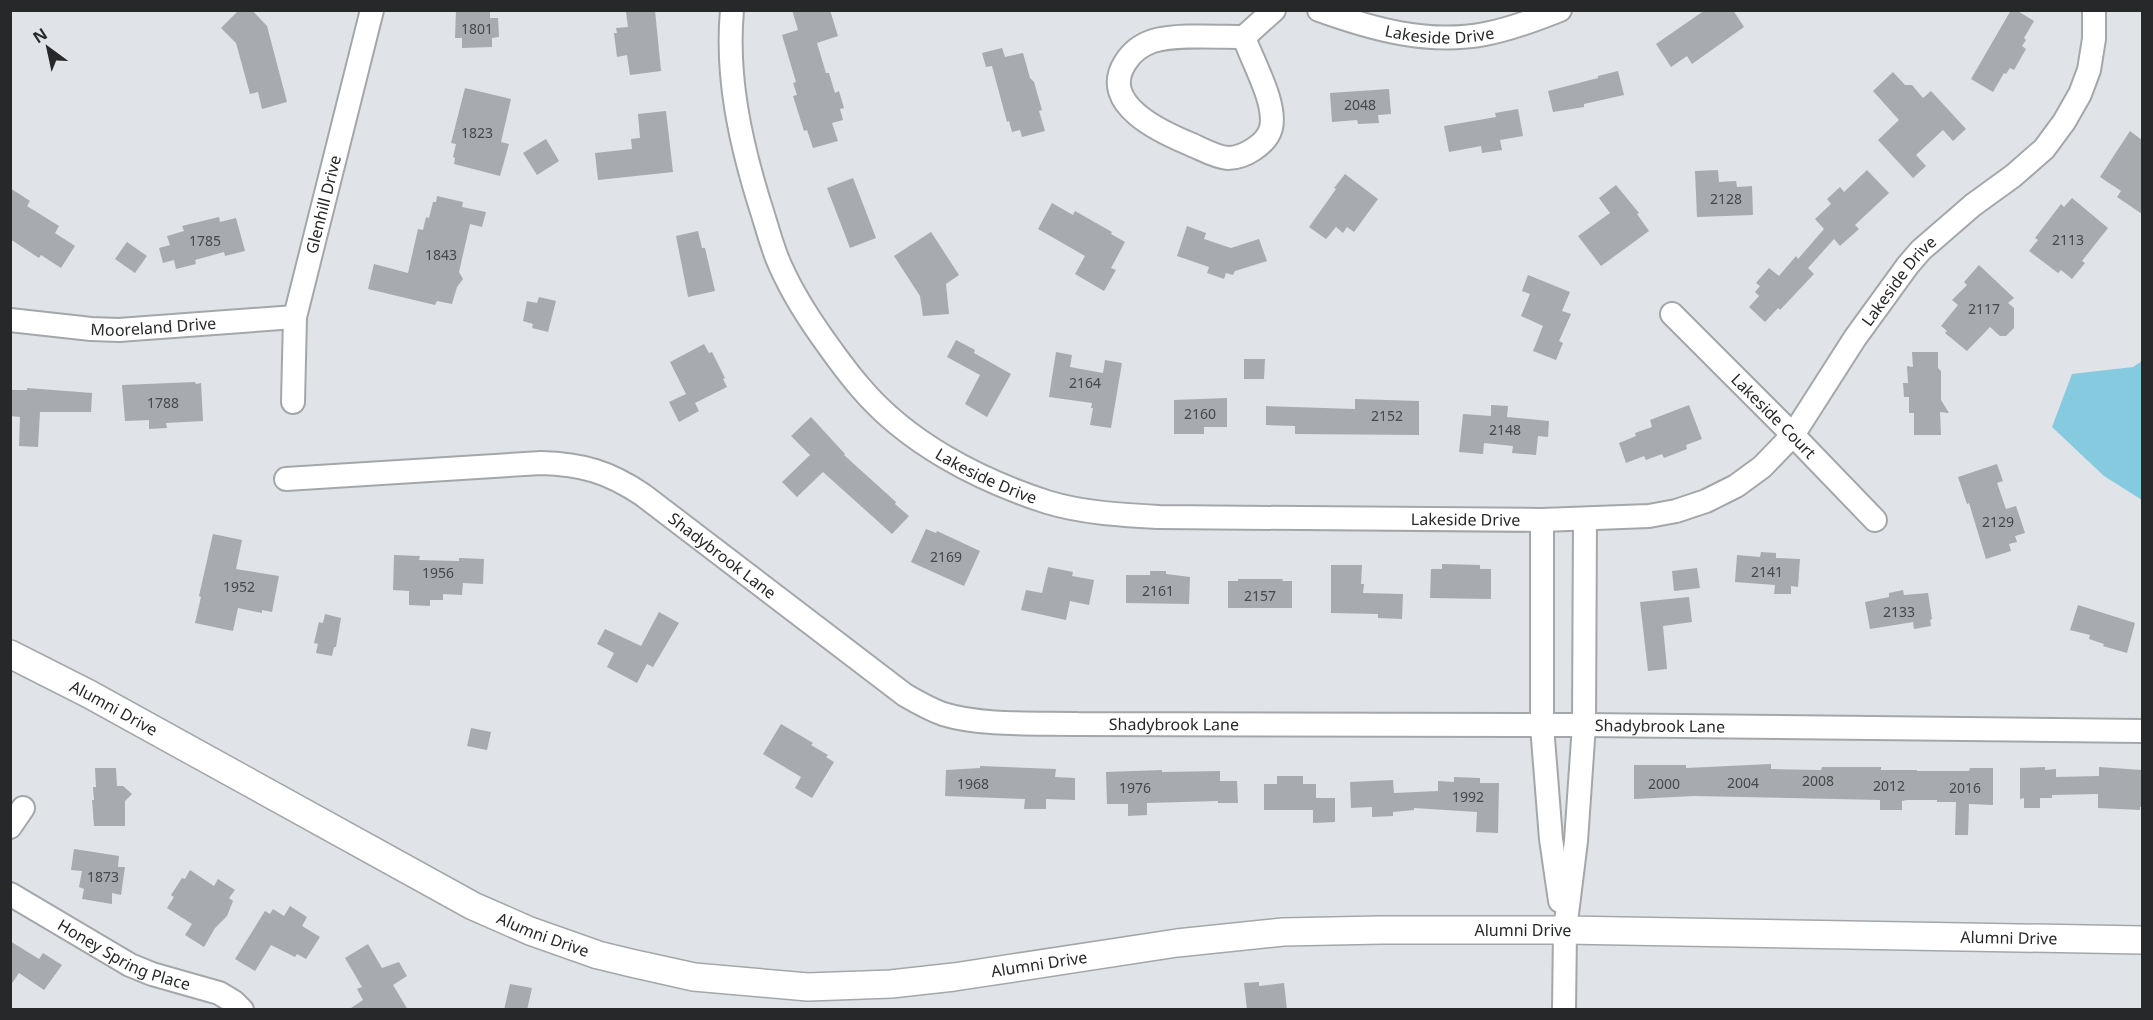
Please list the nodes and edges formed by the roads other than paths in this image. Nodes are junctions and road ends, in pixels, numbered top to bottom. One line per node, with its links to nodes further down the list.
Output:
1 (372, 10): 9 (street, Glenhill Drive)
2 (732, 10): 15 (street, Lakeside Drive)
3 (1274, 10): 7 (street)
4 (1319, 10): 5 (street, Lakeside Drive)
5 (1560, 10)
6 (2094, 10): 12 (street, Lakeside Drive)
7 (1244, 37): 7 (street)
8 (1672, 314): 12 (street, Lakeside Court)
9 (295, 317): 10 (street, Mooreland Drive); 11 (street, Glenhill Drive)
10 (10, 321)
11 (293, 402)
12 (1793, 435): 14 (street, Lakeside Drive); 16 (street, Lakeside Court)
13 (286, 480): 19 (street, Shadybrook Lane)
14 (1585, 519): 15 (street, Lakeside Drive); 18 (street, Lakeside Drive)
15 (1542, 520): 19 (street, Lakeside Drive)
16 (1875, 520)
17 (10, 654): 24 (main road, Alumni Drive)
18 (1584, 725): 19 (street, Shadybrook Lane); 20 (street, Shadybrook Lane); 24 (street, Lakeside Drive)
19 (1542, 726): 24 (street, Lakeside Drive)
20 (2142, 731)
21 (23, 808): 22 (street)
22 (10, 827)
23 (10, 894): 26 (street, Honey Spring Place)
24 (1565, 930): 25 (main road, Alumni Drive); 27 (street, Lakeside Drive)
25 (2142, 940)
26 (242, 1010)
27 (1564, 1010)

